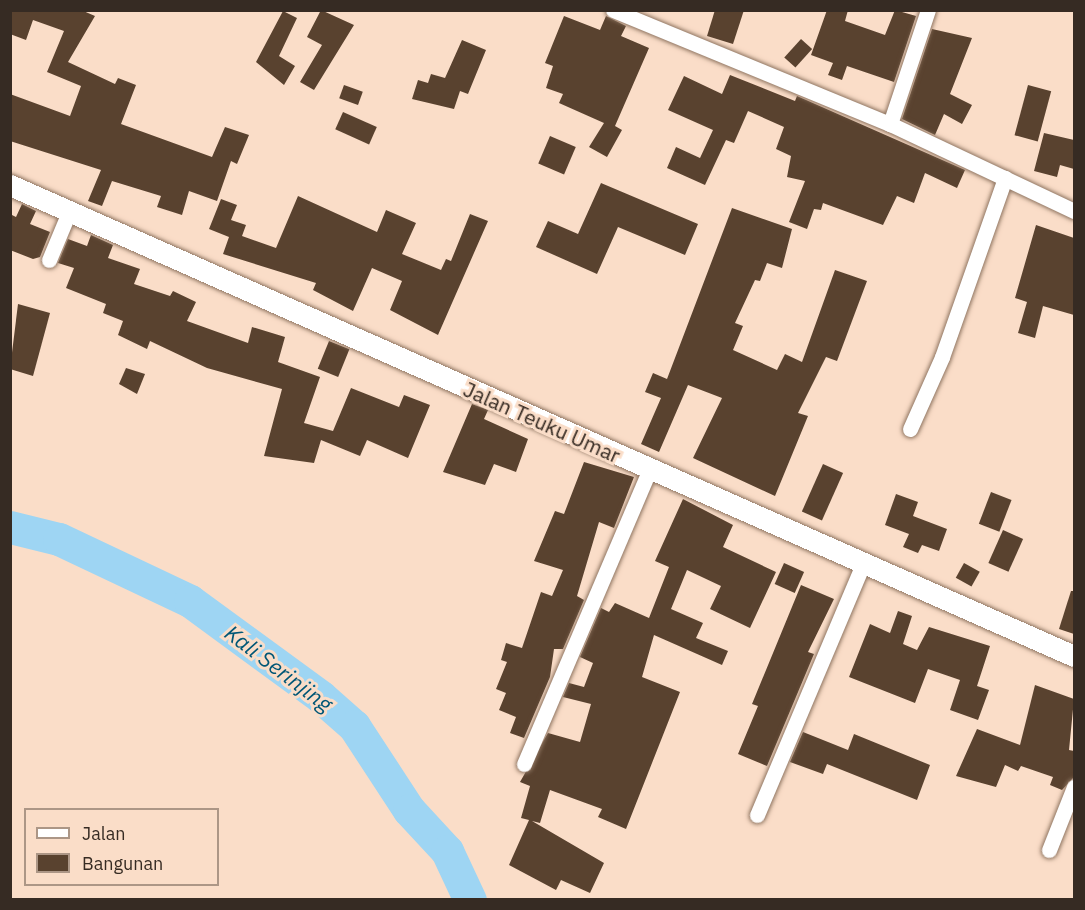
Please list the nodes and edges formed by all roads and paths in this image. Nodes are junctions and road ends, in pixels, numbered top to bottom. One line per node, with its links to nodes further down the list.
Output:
1 (613, 10): 3 (street)
2 (928, 10): 3 (street)
3 (890, 124): 4 (street)
4 (1005, 178): 6 (street); 9 (street)
5 (10, 185): 7 (main road, Jalan Teuku Umar)
6 (1074, 211)
7 (69, 212): 8 (street); 10 (main road, Jalan Teuku Umar)
8 (49, 260)
9 (910, 429)
10 (650, 469): 11 (main road, Jalan Teuku Umar); 13 (street)
11 (863, 564): 12 (main road, Jalan Teuku Umar); 15 (street)
12 (1074, 656)
13 (524, 764)
14 (1074, 787): 16 (street)
15 (757, 815)
16 (1049, 850)

